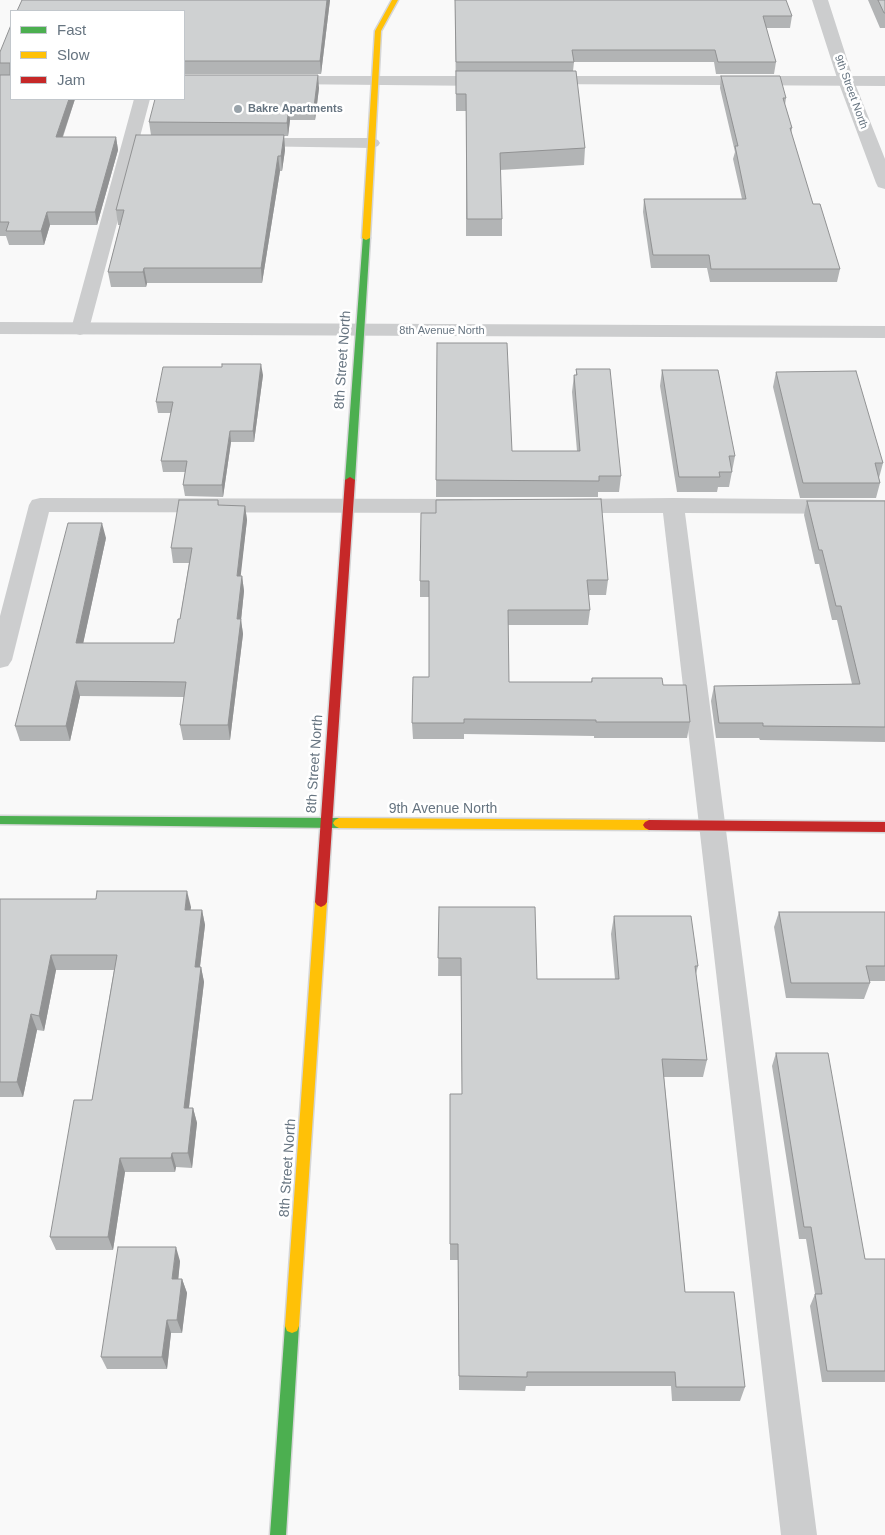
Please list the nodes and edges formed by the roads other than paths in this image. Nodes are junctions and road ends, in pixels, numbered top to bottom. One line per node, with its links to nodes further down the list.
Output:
1 (395, 0): 4 (street, 8th Street North)
2 (820, 0): 7 (street, 9th Street North)
3 (270, 81): 4 (lane)
4 (376, 81): 5 (lane); 13 (street, 8th Street North)
5 (504, 81)
6 (534, 81): 7 (lane)
7 (846, 81): 8 (lane); 14 (street, 9th Street North)
8 (885, 81)
9 (142, 100): 10 (lane)
10 (130, 142): 11 (lane); 16 (lane)
11 (150, 142)
12 (237, 142): 13 (lane)
13 (372, 143): 17 (street, 8th Street North)
14 (885, 183)
15 (0, 328): 16 (street, 8th Avenue North)
16 (80, 329): 17 (street, 8th Avenue North)
17 (360, 331): 18 (street, 8th Avenue North); 22 (street, 8th Street North)
18 (885, 332)
19 (674, 505): 21 (lane); 23 (lane); 27 (lane)
20 (485, 506): 22 (lane)
21 (545, 506)
22 (347, 507): 24 (lane); 26 (street, 8th Street North)
23 (885, 507)
24 (0, 660)
25 (0, 820): 26 (street, 9th Avenue North)
26 (326, 823): 27 (street, 9th Avenue North); 29 (street, 8th Street North)
27 (712, 826): 28 (street, 9th Avenue North); 30 (lane)
28 (885, 827)
29 (278, 1535)
30 (799, 1535)

